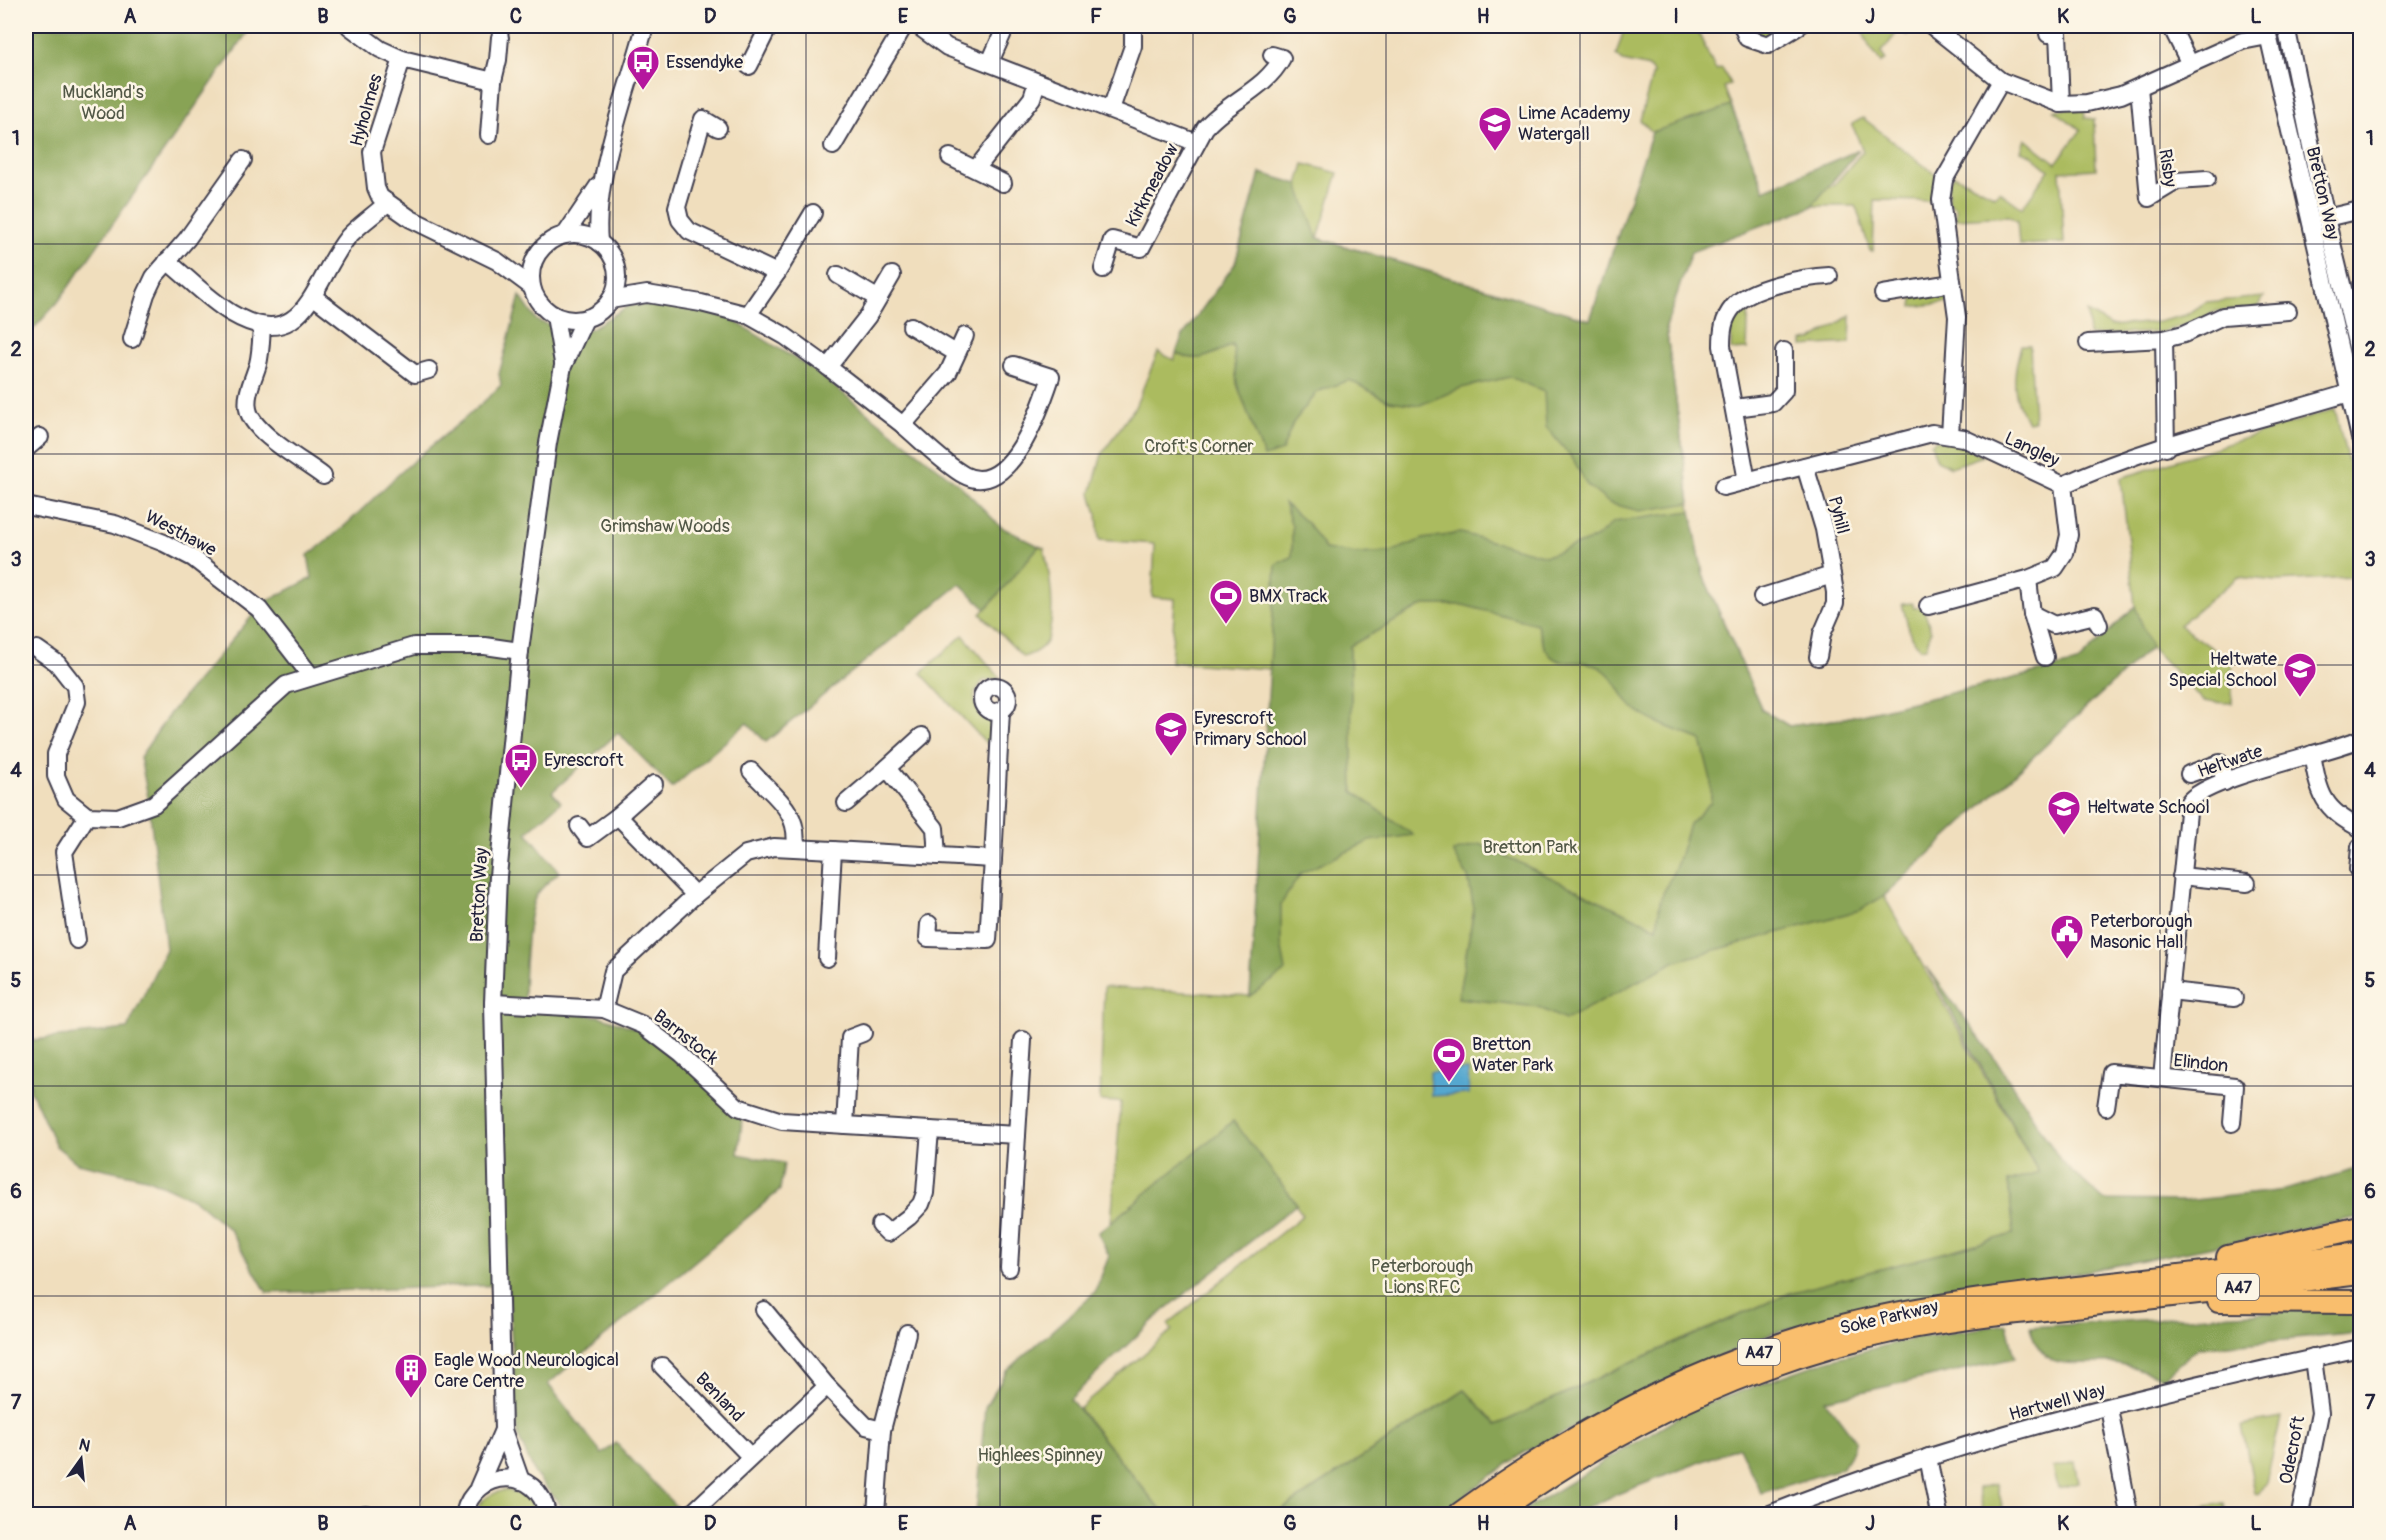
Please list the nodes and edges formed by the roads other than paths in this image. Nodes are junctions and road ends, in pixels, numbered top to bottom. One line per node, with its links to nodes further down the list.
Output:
1 (645, 26): 34 (street)
2 (769, 26): 20 (street)
3 (904, 26): 30 (street)
4 (918, 26): 18 (street, Kirkmeadow)
5 (1006, 26): 18 (street)
6 (1133, 26): 26 (street)
7 (1742, 26): 8 (street)
8 (1799, 26)
9 (1932, 26): 22 (street)
10 (2171, 26): 19 (street)
11 (2286, 26): 40 (street, Bretton Way)
12 (346, 29): 17 (street, Hyholmes)
13 (2267, 31): 19 (street); 76 (street, Bretton Way)
14 (2048, 34): 25 (street)
15 (500, 37): 21 (street)
16 (1279, 54): 29 (street)
17 (402, 59): 21 (street, Hyholmes); 37 (street, Hyholmes)
18 (990, 62): 23 (street, Kirkmeadow)
19 (2189, 62): 24 (street)
20 (749, 66)
21 (493, 81): 28 (street)
22 (2001, 81): 25 (street); 52 (street)
23 (1037, 82): 26 (street, Kirkmeadow); 33 (street)
24 (2139, 87): 25 (street); 35 (street, Risby)
25 (2061, 104)
26 (1111, 109): 29 (street, Kirkmeadow)
27 (718, 128): 47 (street)
28 (489, 135)
29 (1197, 143): 46 (street, Kirkmeadow)
30 (833, 146)
31 (950, 157): 33 (street)
32 (233, 165): 44 (street)
33 (976, 169): 36 (street)
34 (602, 178): 41 (street); 42 (street)
35 (2207, 179)
36 (1003, 183)
37 (387, 204): 45 (street); 56 (street)
38 (2361, 210): 40 (street)
39 (813, 213): 47 (street)
40 (2326, 218): 71 (street, Bretton Way)
41 (565, 235): 42 (street); 43 (street)
42 (598, 242): 48 (street)
43 (536, 257): 45 (street); 53 (street)
44 (167, 261): 64 (street); 65 (street)
45 (497, 261): 53 (street)
46 (1103, 269)
47 (777, 273): 60 (street)
48 (616, 274): 54 (street); 58 (street)
49 (838, 275): 57 (street)
50 (892, 275): 57 (street)
51 (1829, 276): 77 (street)
52 (1952, 284): 55 (street); 79 (street)
53 (532, 287): 61 (street)
54 (647, 294): 58 (street); 60 (street)
55 (1883, 294)
56 (314, 297): 65 (street); 75 (street)
57 (877, 298): 74 (street)
58 (610, 300): 62 (street)
59 (2288, 311): 67 (street)
60 (748, 315): 74 (street)
61 (555, 316): 62 (street); 73 (street, Bretton Way)
62 (585, 319): 73 (street, Bretton Way)
63 (911, 326): 70 (street)
64 (130, 327)
65 (262, 327): 83 (street)
66 (965, 336): 70 (street)
67 (2164, 339): 68 (street); 81 (street)
68 (2088, 343)
69 (1784, 351): 77 (street)
70 (956, 353): 78 (street)
71 (2361, 359)
72 (1014, 365): 78 (street)
73 (563, 366): 94 (street, Bretton Way)
74 (828, 368): 78 (street)
75 (418, 376)
76 (2349, 393): 80 (street, Bretton Way); 81 (street, Langley)
77 (1735, 408): 84 (street)
78 (903, 425)
79 (1950, 435): 82 (street, Langley); 85 (street, Langley)
80 (2361, 438)
81 (2166, 447): 85 (street, Langley)
82 (1805, 465): 84 (street, Langley); 88 (street, Pyhill)
83 (317, 466)
84 (1747, 481): 86 (street, Langley)
85 (2063, 485): 89 (street)
86 (1723, 487)
87 (26, 506): 98 (street, Westhawe)
88 (1832, 575): 90 (street); 95 (street, Pyhill)
89 (2028, 579): 91 (street); 92 (street)
90 (1762, 597)
91 (1928, 606)
92 (2032, 614): 93 (street); 96 (street)
93 (2099, 625)
94 (520, 651): 98 (street); 127 (street, Bretton Way)
95 (1818, 657)
96 (2045, 657)
97 (43, 659): 109 (street)
98 (310, 676): 109 (street)
99 (1001, 711): 117 (street)
100 (922, 736): 103 (street)
101 (2360, 740): 102 (street, Heltwate)
102 (2312, 754): 106 (street, Heltwate); 111 (street)
103 (887, 768): 108 (street); 116 (street)
104 (751, 771): 113 (street)
105 (2189, 774): 106 (street)
106 (2225, 782): 119 (street, Heltwate)
107 (654, 784): 110 (street)
108 (846, 803)
109 (87, 816): 123 (street)
110 (618, 816): 112 (street); 121 (street)
111 (2361, 828)
112 (582, 837)
113 (795, 847): 115 (street); 121 (street)
114 (2361, 847): 118 (street)
115 (833, 850): 116 (street); 124 (street)
116 (937, 856): 117 (street)
117 (993, 859): 122 (street)
118 (2361, 870)
119 (2181, 876): 120 (street); 125 (street, Elindon)
120 (2247, 883)
121 (695, 895): 128 (street)
122 (929, 924)
123 (77, 940)
124 (828, 958)
125 (2170, 992): 126 (street); 131 (street, Elindon)
126 (2234, 998)
127 (493, 1002): 128 (street, Barnstock); 152 (street, Bretton Way)
128 (604, 1009): 134 (street, Barnstock)
129 (863, 1033): 134 (street)
130 (1027, 1049): 136 (street)
131 (2162, 1078): 132 (street, Elindon); 133 (street, Elindon)
132 (2106, 1107)
133 (2232, 1123)
134 (845, 1125): 135 (street, Barnstock)
135 (930, 1130): 136 (street, Barnstock); 137 (street)
136 (1017, 1135): 140 (street)
137 (880, 1225)
138 (2361, 1227): 142 (highway, A47)
139 (2361, 1254): 142 (highway, Soke Parkway / A47)
140 (1014, 1259)
141 (2361, 1273): 143 (highway, Soke Parkway / A47)
142 (2094, 1286): 162 (highway, Soke Parkway / A47)
143 (2116, 1301): 144 (highway, A47); 163 (highway, Soke Parkway / A47)
144 (2361, 1302)
145 (764, 1310): 150 (street)
146 (907, 1333): 153 (street)
147 (2361, 1348): 148 (street, Hartwell Way)
148 (2313, 1358): 151 (street, Hartwell Way); 167 (street, Odecroft)
149 (662, 1366): 154 (street, Benland)
150 (827, 1386): 153 (street); 154 (street)
151 (2109, 1408): 155 (street, Hartwell Way); 166 (street)
152 (502, 1430): 156 (street, Bretton Way); 157 (street, Bretton Way)
153 (882, 1430): 161 (street)
154 (750, 1456): 160 (street)
155 (1928, 1457): 164 (street, Hartwell Way); 165 (street)
156 (521, 1481): 157 (street); 159 (street)
157 (478, 1488): 158 (street, Bretton Way)
158 (463, 1511)
159 (548, 1513)
160 (690, 1515)
161 (876, 1515)
162 (1460, 1515)
163 (1494, 1515)
164 (1770, 1515)
165 (1939, 1515)
166 (2129, 1515)
167 (2300, 1515)

